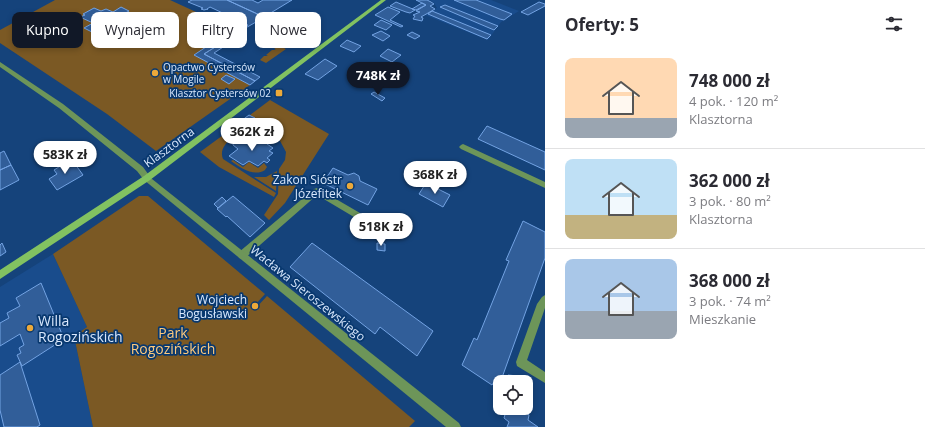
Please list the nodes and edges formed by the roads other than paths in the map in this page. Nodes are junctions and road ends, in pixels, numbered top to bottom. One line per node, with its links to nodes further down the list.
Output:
1 (384, 0): 4 (street, Klasztorna)
2 (0, 64): 4 (street, Wacława Sieroszewskiego)
3 (463, 147): 5 (street)
4 (147, 178): 7 (street, Wacława Sieroszewskiego); 8 (street, Klasztorna)
5 (545, 185)
6 (357, 215): 7 (street)
7 (242, 255): 11 (street, Wacława Sieroszewskiego)
8 (0, 275)
9 (545, 300): 10 (street)
10 (545, 378)
11 (451, 426)

